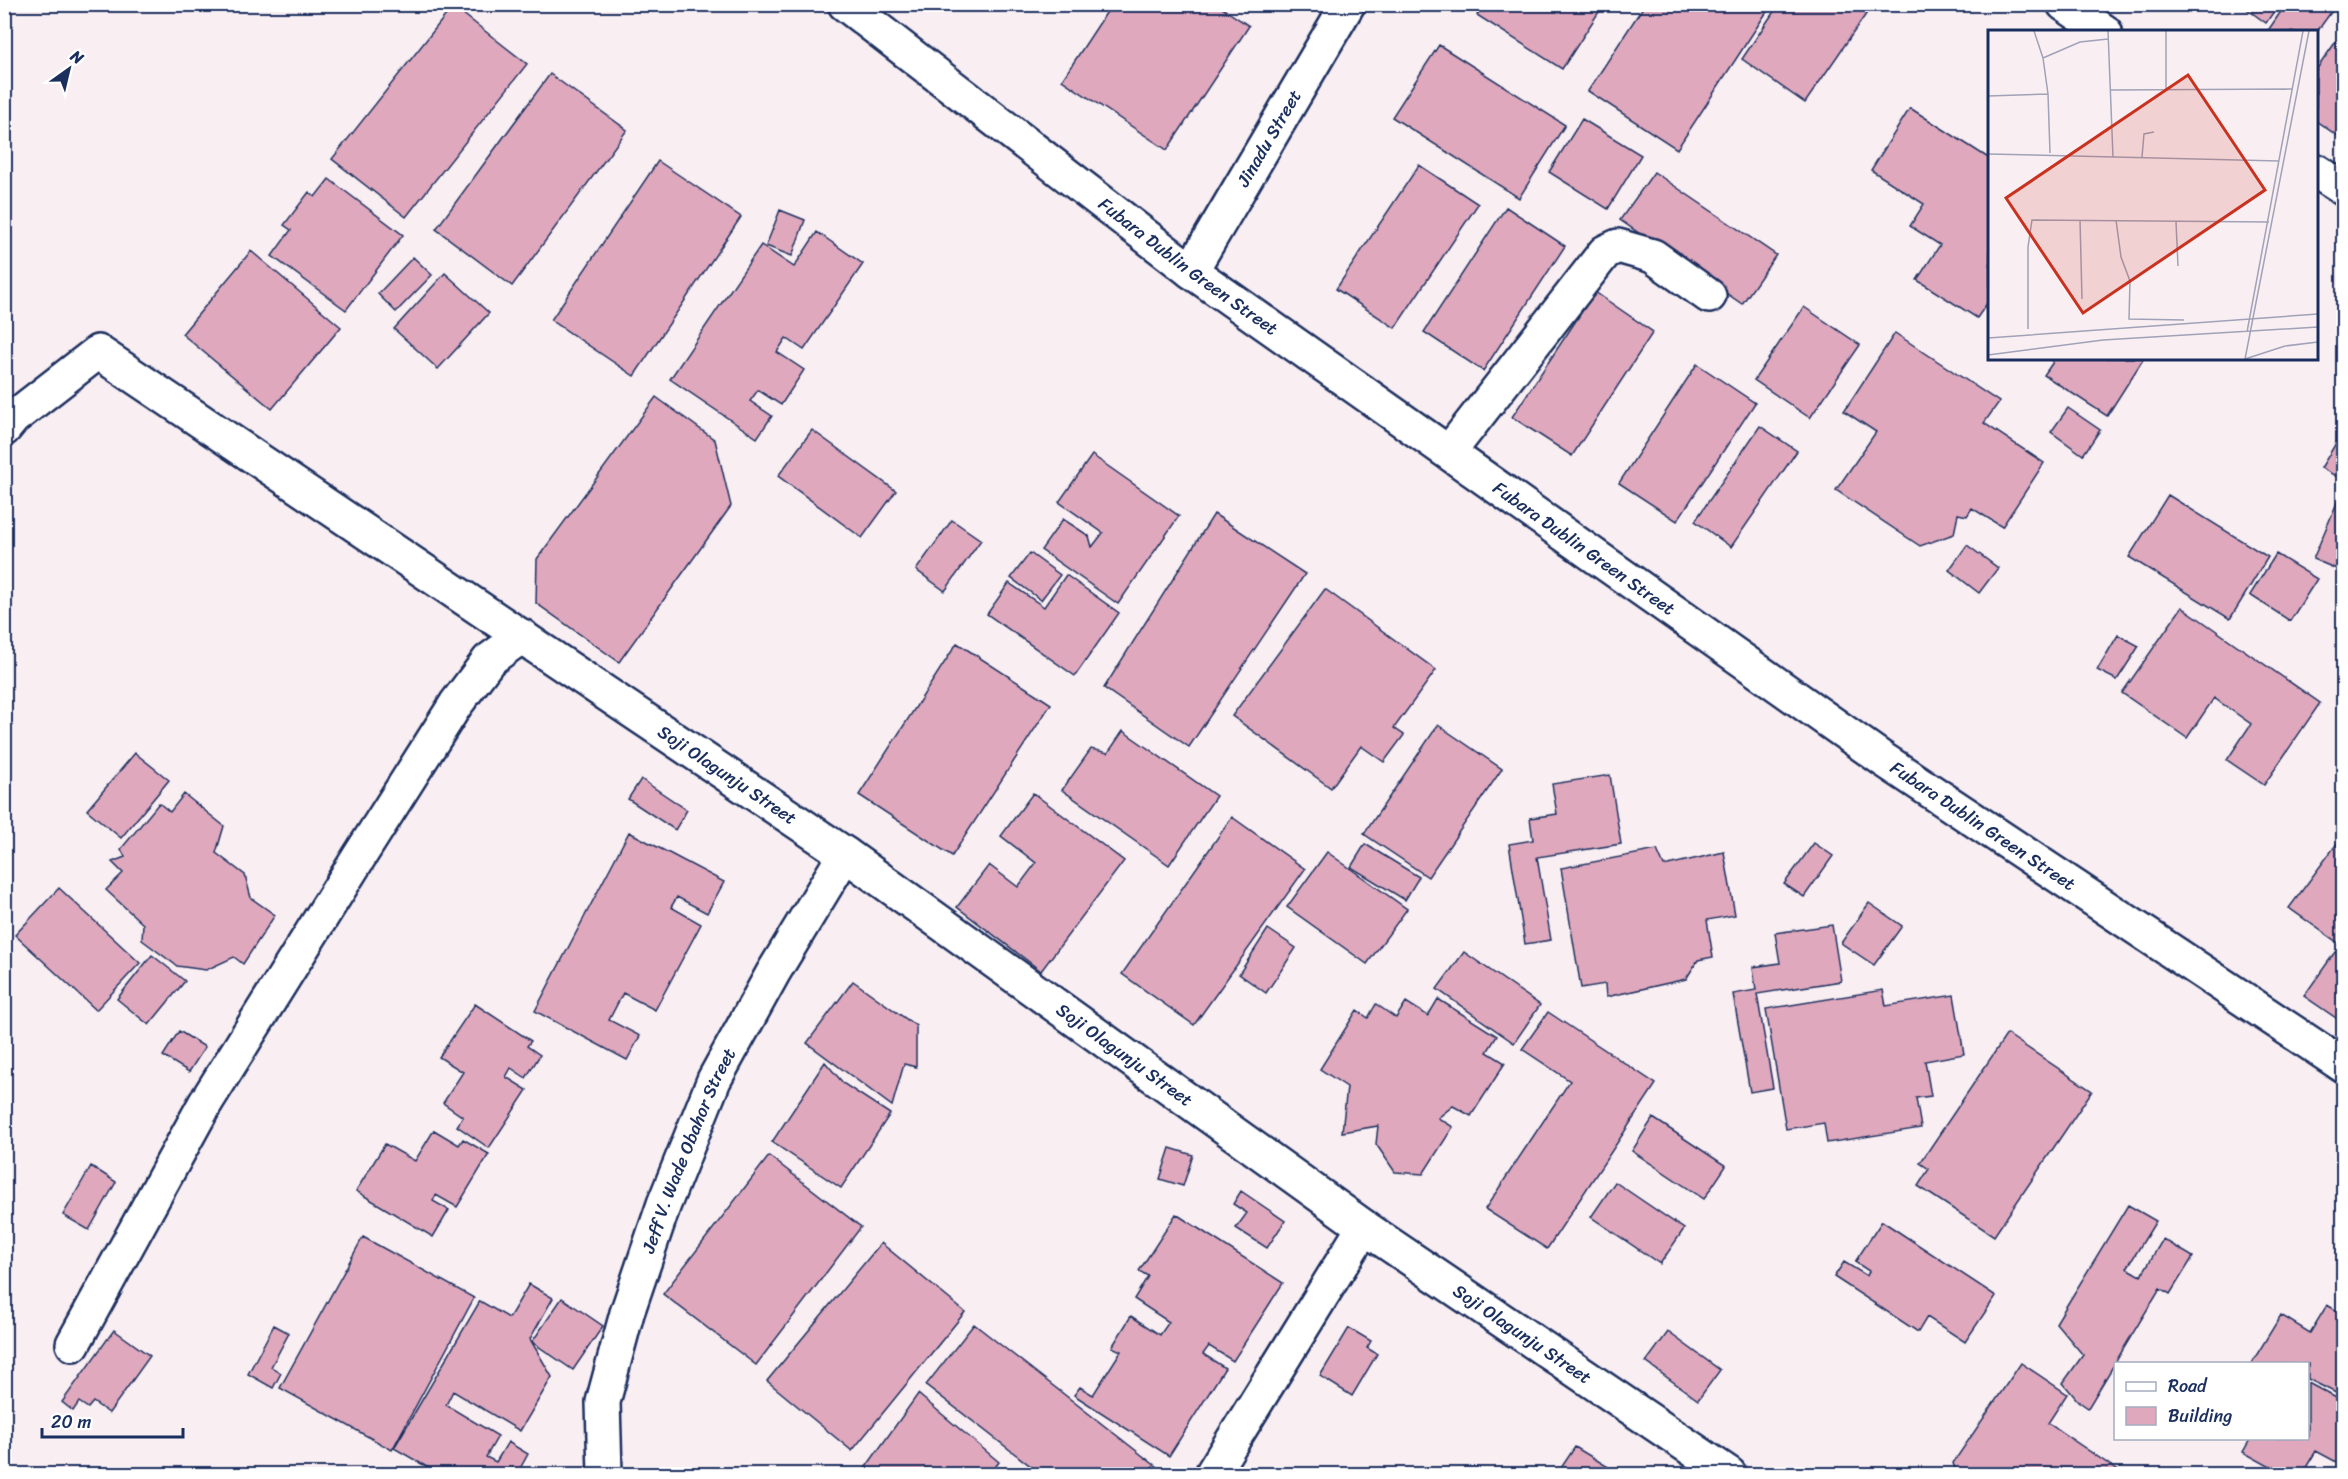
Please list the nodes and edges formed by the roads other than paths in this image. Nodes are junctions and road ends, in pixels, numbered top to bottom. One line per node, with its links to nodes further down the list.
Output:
1 (845, 4): 7 (street, Fubara Dublin Green Street)
2 (1348, 4): 7 (street, Jinadu Street)
3 (2064, 4): 4 (street)
4 (2102, 30)
5 (2318, 172): 6 (street)
6 (2343, 189)
7 (1191, 271): 10 (street, Fubara Dublin Green Street)
8 (1709, 296): 10 (street)
9 (4, 429): 11 (street, Soji Olagunju Street)
10 (1449, 452): 13 (street, Fubara Dublin Green Street)
11 (522, 636): 12 (street, Soji Olagunju Street); 15 (street)
12 (846, 854): 14 (street, Soji Olagunju Street); 16 (street, Jeff V. Wade Obahor Street)
13 (2343, 1066)
14 (1364, 1227): 17 (street); 18 (street, Soji Olagunju Street)
15 (73, 1344)
16 (605, 1474)
17 (1212, 1474)
18 (1729, 1474)

